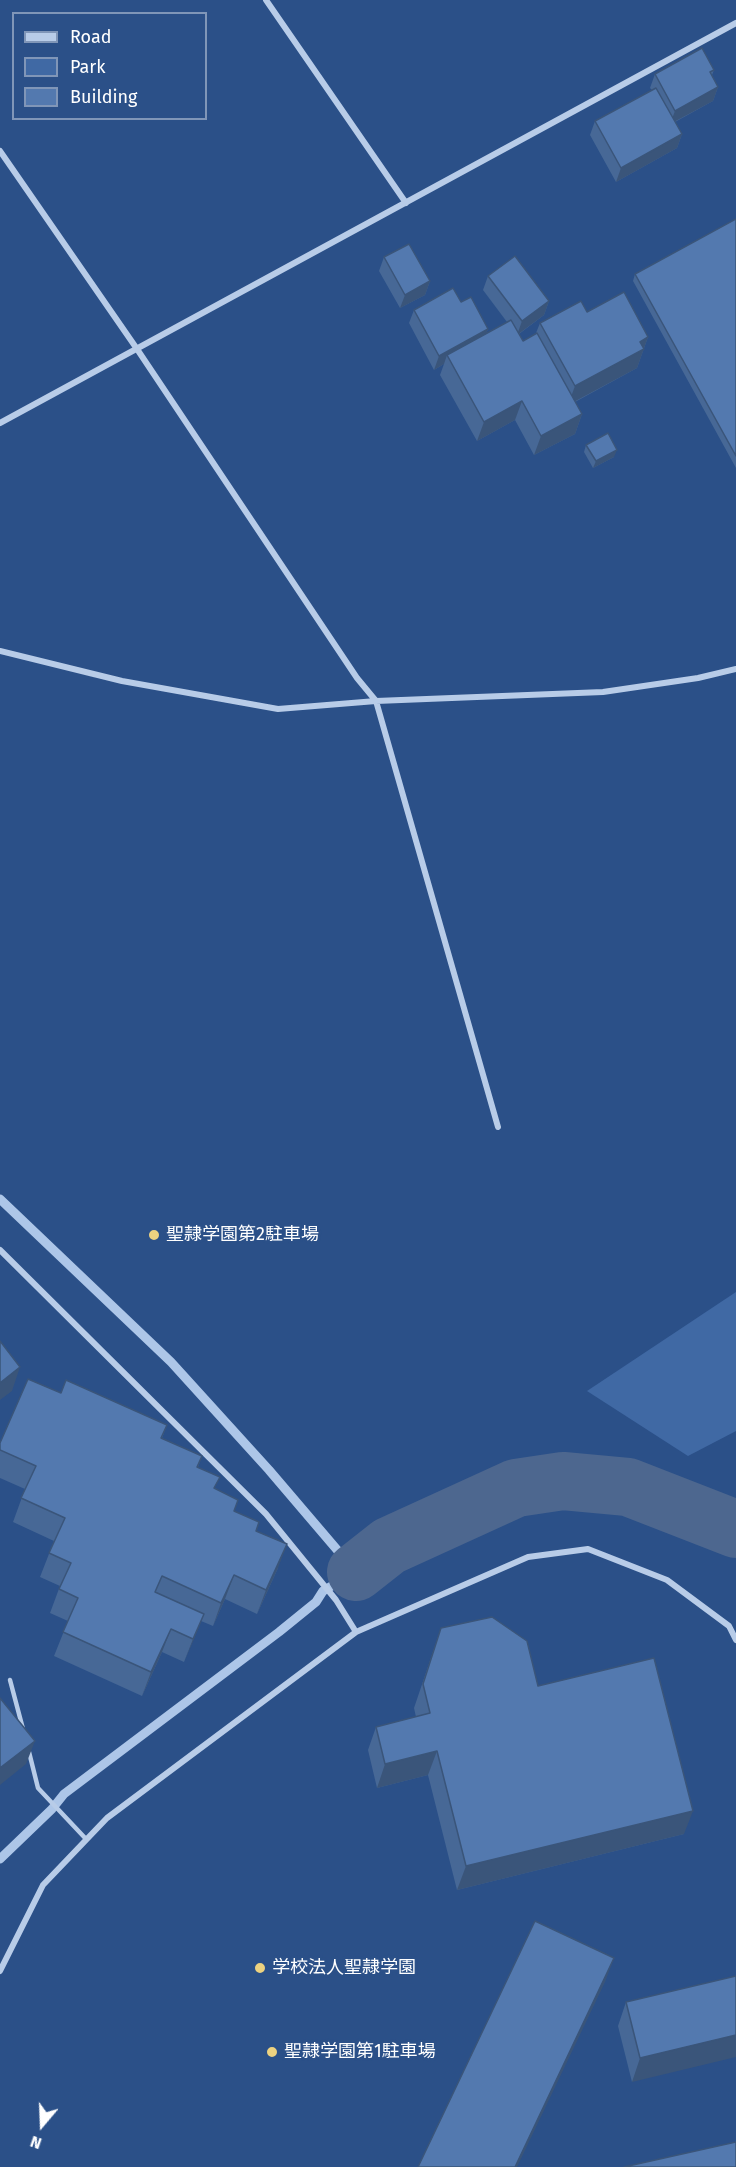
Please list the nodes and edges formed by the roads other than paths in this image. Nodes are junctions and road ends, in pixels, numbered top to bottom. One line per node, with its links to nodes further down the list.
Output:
1 (266, 0): 4 (street)
2 (736, 22): 4 (street)
3 (0, 151): 5 (street)
4 (406, 203): 5 (street)
5 (137, 349): 6 (street); 9 (street)
6 (0, 423)
7 (0, 651): 9 (street)
8 (736, 669): 9 (street)
9 (376, 701): 10 (street)
10 (498, 1127)
11 (0, 1250): 12 (street)
12 (356, 1632): 13 (street); 17 (street)
13 (736, 1640)
14 (10, 1680): 15 (lane)
15 (24, 1734)
16 (27, 1745): 17 (lane)
17 (86, 1839): 18 (street)
18 (0, 1971)

